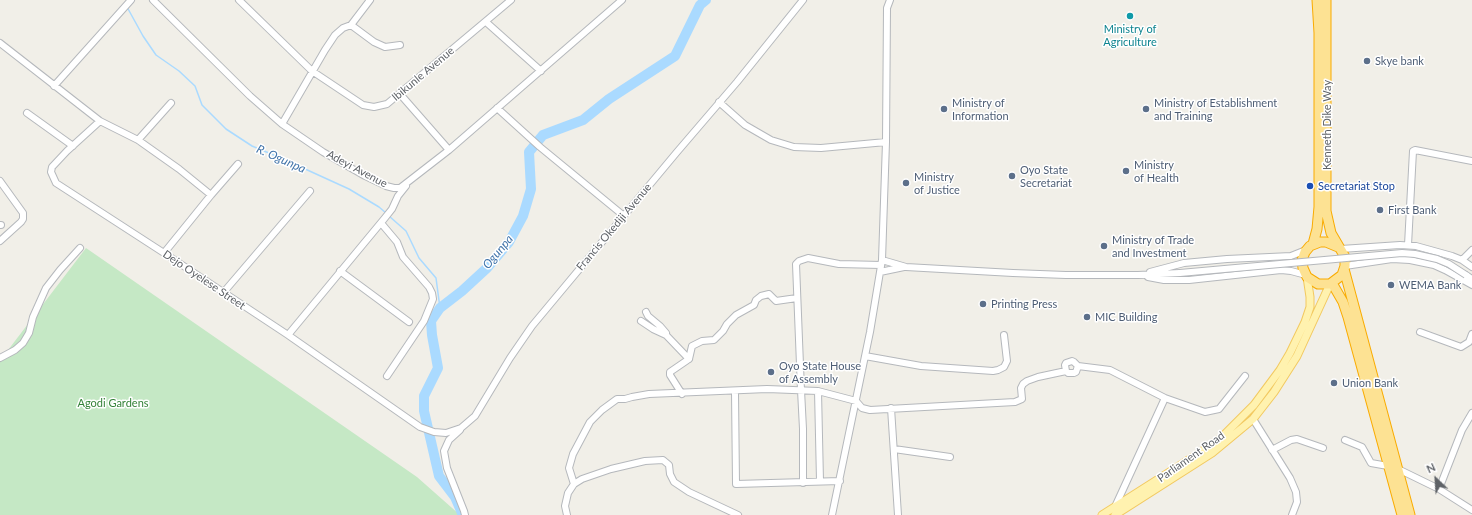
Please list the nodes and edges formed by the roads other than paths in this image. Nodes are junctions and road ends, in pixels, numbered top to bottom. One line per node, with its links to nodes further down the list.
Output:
1 (239, 0): 15 (street, Ibikunle Avenue)
2 (370, 0): 12 (street)
3 (512, 0): 11 (street, Ibikunle Avenue)
4 (622, 0): 16 (street, Adeyi Avenue)
5 (803, 0): 19 (street, Francis Okediji Avenue)
6 (890, 0): 26 (street)
7 (1317, 0): 38 (highway, Kenneth Dike Way)
8 (1326, 0): 41 (highway, Kenneth Dike Way)
9 (130, 1): 17 (street)
10 (156, 1): 24 (street, Adeyi Avenue)
11 (486, 22): 16 (street); 18 (street, Ibikunle Avenue)
12 (351, 25): 14 (street); 15 (street)
13 (0, 43): 17 (street)
14 (400, 45)
15 (312, 70): 18 (street, Ibikunle Avenue); 24 (street)
16 (541, 71): 21 (street, Adeyi Avenue)
17 (54, 86): 23 (street)
18 (400, 94): 28 (street)
19 (719, 102): 26 (street); 35 (street, Francis Okediji Avenue)
20 (171, 103): 25 (street)
21 (496, 108): 28 (street, Adeyi Avenue); 35 (street)
22 (27, 113): 27 (street)
23 (100, 121): 25 (street); 27 (street, Dejo Oyelese Street)
24 (282, 124): 31 (street, Adeyi Avenue)
25 (138, 140): 34 (street)
26 (886, 142): 45 (street)
27 (73, 146): 43 (street, Dejo Oyelese Street)
28 (449, 150): 31 (street, Adeyi Avenue)
29 (1472, 161): 39 (street)
30 (238, 164): 34 (street)
31 (410, 180): 36 (street)
32 (0, 181): 37 (street)
33 (310, 191): 55 (street)
34 (211, 195): 43 (street)
35 (624, 216): 81 (street, Francis Okediji Avenue)
36 (382, 221): 49 (street); 70 (street)
37 (0, 242)
38 (1312, 245): 41 (highway); 50 (street); 51 (highway)
39 (1408, 245): 41 (street); 44 (street)
40 (80, 248): 66 (street)
41 (1340, 248): 48 (highway)
42 (1472, 250): 44 (street)
43 (164, 253): 55 (street, Dejo Oyelese Street)
44 (1462, 260): 47 (street)
45 (881, 266): 46 (street); 46 (street); 56 (street); 65 (street)
46 (906, 267): 50 (street)
47 (1472, 267)
48 (1345, 268): 53 (highway); 54 (street); 87 (highway)
49 (340, 271): 59 (street); 64 (street)
50 (1138, 275): 51 (street); 52 (street, bridge)
51 (1307, 276): 53 (highway); 94 (main road, Parliament Road)
52 (1469, 277)
53 (1331, 283): 80 (main road, Parliament Road); 87 (highway)
54 (1472, 285)
55 (223, 293): 64 (street, Dejo Oyelese Street)
56 (797, 298): 67 (street); 72 (street)
57 (646, 312): 62 (street)
58 (641, 321): 62 (street)
59 (409, 322)
60 (1420, 332): 61 (street)
61 (1472, 334)
62 (666, 335): 67 (street)
63 (1004, 335): 65 (street)
64 (288, 336): 81 (street, Dejo Oyelese Street)
65 (865, 356): 77 (street)
66 (0, 358)
67 (689, 359): 75 (street)
68 (1078, 366): 69 (street); 69 (street); 76 (street)
69 (1066, 371): 78 (street)
70 (387, 376)
71 (1245, 376): 76 (street)
72 (801, 390): 73 (street); 74 (street); 90 (street)
73 (818, 391): 77 (street); 89 (street)
74 (735, 392): 75 (street); 90 (street)
75 (682, 394): 91 (street)
76 (1165, 398): 94 (street)
77 (856, 401): 78 (street); 88 (street)
78 (891, 408): 84 (street)
79 (1472, 413): 92 (street)
80 (1253, 419): 85 (street); 94 (main road, Parliament Road)
81 (462, 428): 95 (street, Francis Okediji Avenue)
82 (1345, 440): 87 (street)
83 (1323, 448): 85 (street)
84 (894, 450): 86 (street); 99 (street)
85 (1272, 450): 101 (street)
86 (950, 457)
87 (1392, 469): 92 (street); 102 (highway); 103 (highway)
88 (840, 480): 89 (street); 98 (street)
89 (820, 481): 90 (street)
90 (803, 483)
91 (574, 484): 96 (street); 97 (street)
92 (1440, 489): 93 (street)
93 (1472, 510)
94 (1115, 512): 100 (main road, Parliament Road)
95 (465, 515)
96 (567, 515)
97 (738, 515)
98 (832, 515)
99 (898, 515)
100 (1102, 515)
101 (1292, 515)
102 (1402, 515)
103 (1410, 515)

